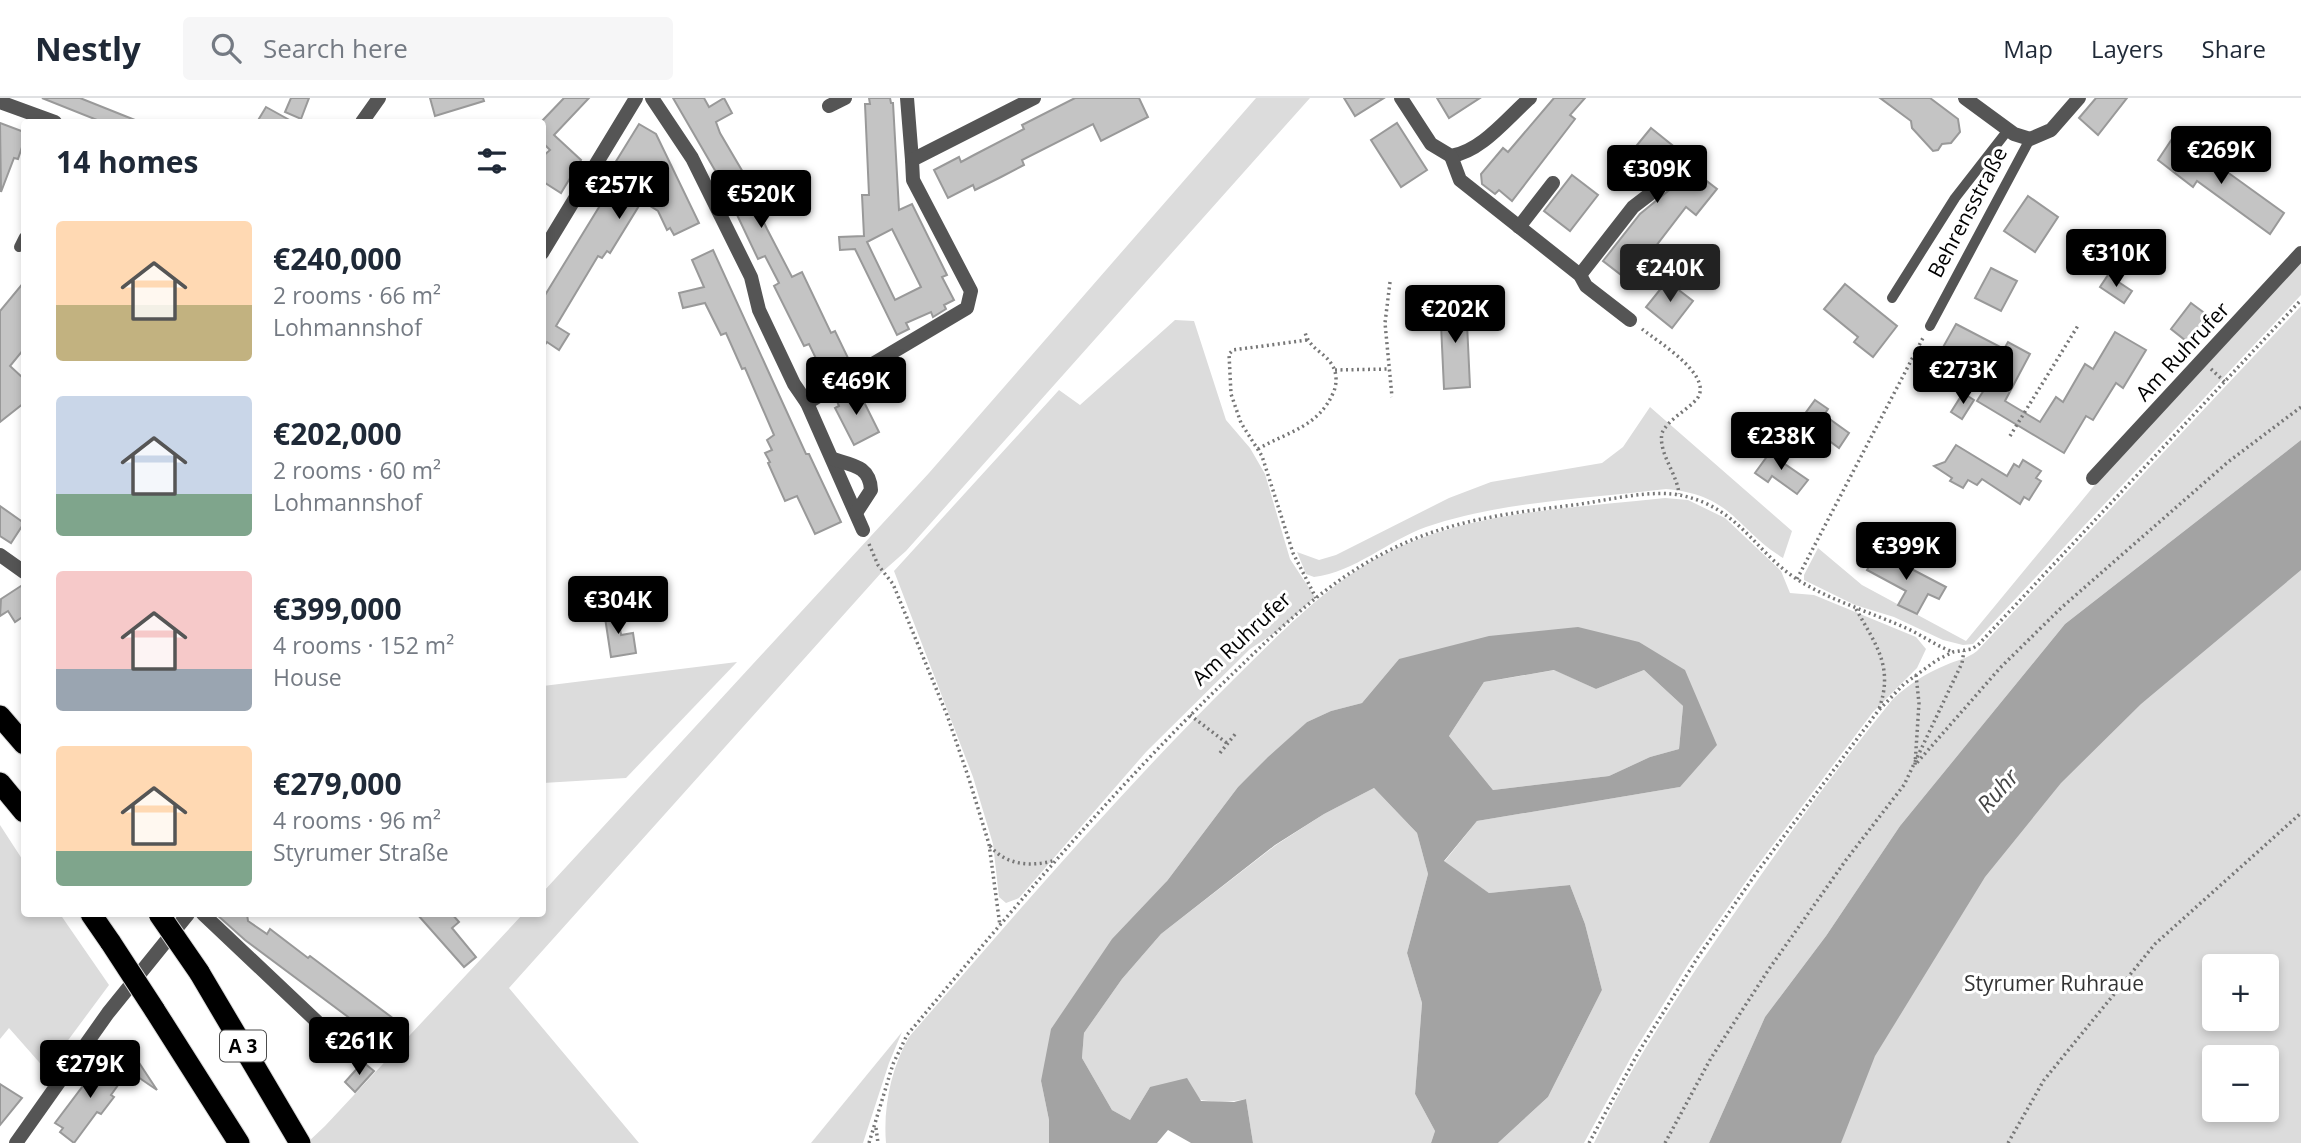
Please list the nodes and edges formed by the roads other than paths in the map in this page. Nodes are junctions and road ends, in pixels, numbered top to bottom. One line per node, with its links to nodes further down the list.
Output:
1 (379, 98): 14 (street)
2 (636, 98): 22 (street)
3 (652, 98): 28 (street)
4 (845, 98): 12 (street)
5 (907, 98): 18 (street)
6 (1034, 98): 18 (street)
7 (1401, 98): 17 (street)
8 (1530, 98): 17 (street)
9 (1965, 98): 15 (street)
10 (2078, 98): 16 (street, Behrensstraße)
11 (0, 102): 13 (street)
12 (829, 106)
13 (47, 119)
14 (364, 119)
15 (2008, 130): 16 (street); 25 (lane)
16 (2030, 139): 27 (lane, Behrensstraße)
17 (1451, 156): 21 (street)
18 (912, 160): 28 (street)
19 (1676, 174): 24 (street)
20 (1553, 183): 21 (street)
21 (1519, 227): 24 (street)
22 (546, 246)
23 (2301, 253): 30 (street, Am Ruhrufer)
24 (1580, 275): 26 (street)
25 (1892, 298)
26 (1630, 320)
27 (1930, 326)
28 (807, 402): 29 (street)
29 (833, 459): 31 (street); 31 (street)
30 (2093, 478)
31 (856, 513): 32 (street)
32 (863, 530)
33 (0, 555): 34 (street)
34 (21, 570)
35 (0, 716): 36 (highway)
36 (21, 740)
37 (0, 783): 38 (highway)
38 (21, 809)
39 (93, 917): 45 (highway, A 3, bridge)
40 (161, 917): 46 (highway, A 3, bridge)
41 (186, 917): 44 (street)
42 (206, 917): 43 (street)
43 (348, 1051)
44 (16, 1143)
45 (239, 1143)
46 (300, 1143)

